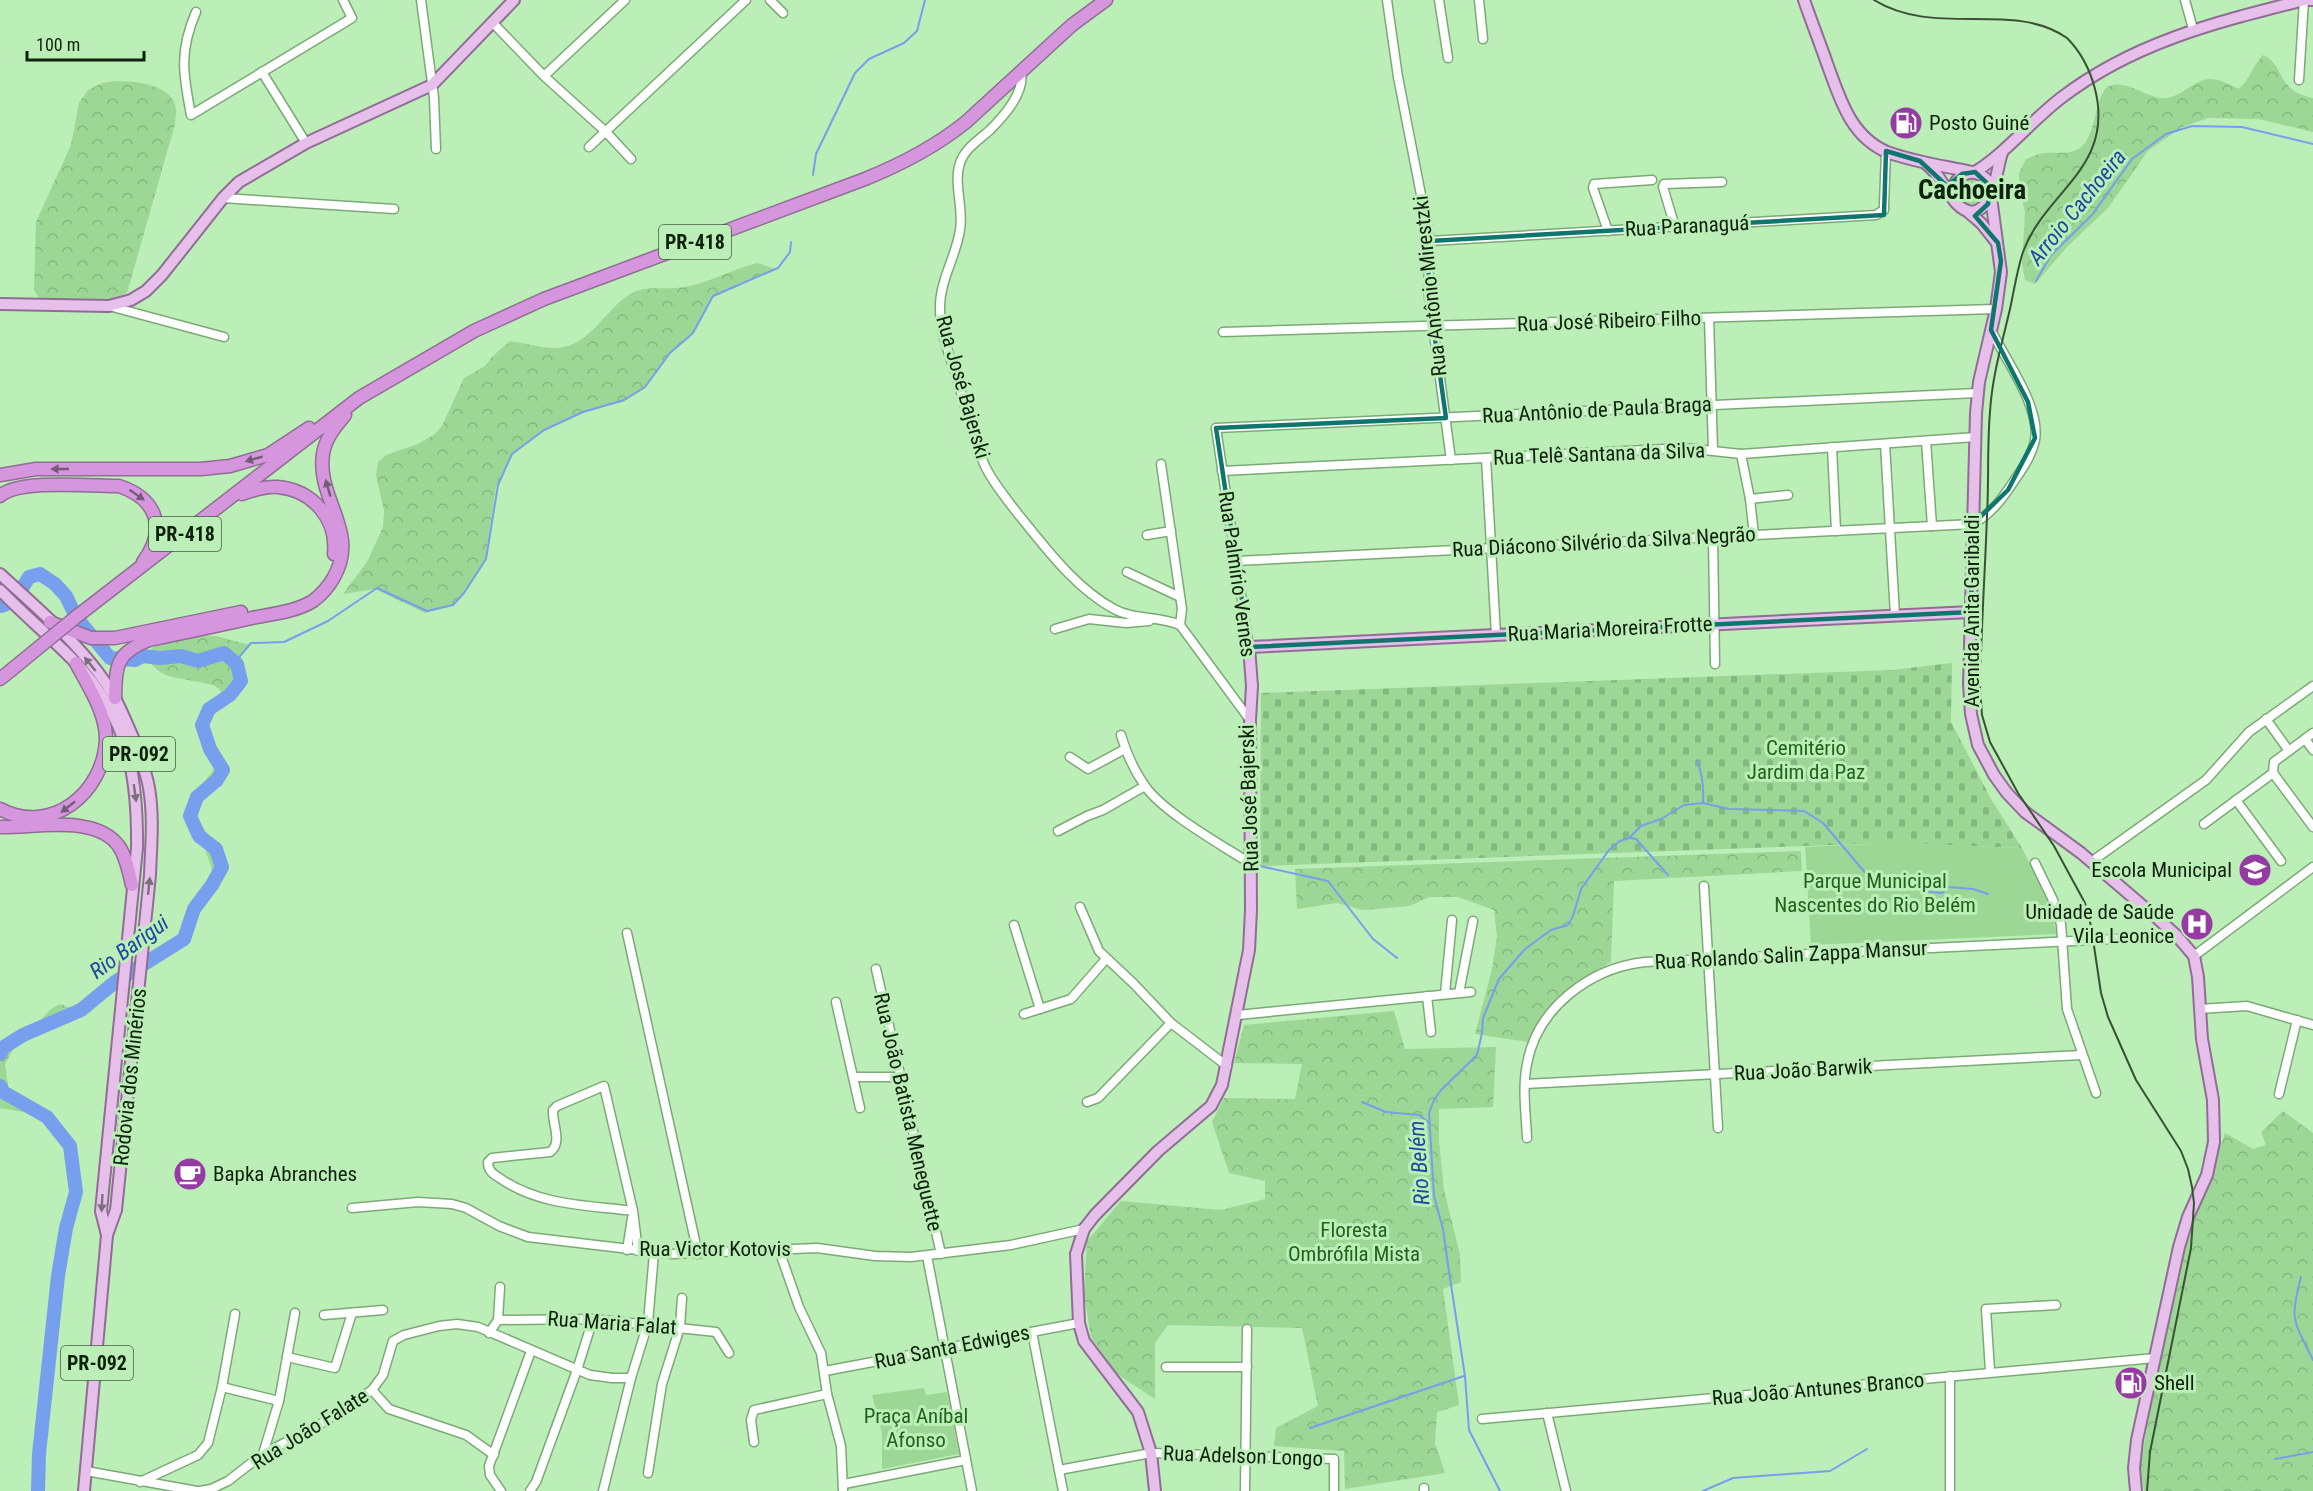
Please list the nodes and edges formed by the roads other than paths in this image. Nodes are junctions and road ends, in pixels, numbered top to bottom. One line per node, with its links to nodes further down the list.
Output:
1 (343, 0): 21 (street)
2 (421, 0): 25 (street)
3 (514, 0): 17 (main road)
4 (625, 0): 23 (street)
5 (746, 0): 26 (street)
6 (770, 0): 16 (street)
7 (1106, 0): 22 (highway, PR-418)
8 (1387, 0): 44 (street, Rua Antônio Mirestzki)
9 (1439, 0): 20 (street)
10 (1479, 0): 19 (street)
11 (1804, 0): 30 (main road)
12 (2185, 0): 18 (street)
13 (2304, 0): 14 (main road); 18 (main road); 24 (street)
14 (2313, 0)
15 (196, 12): 21 (street)
16 (783, 13)
17 (492, 22): 23 (street); 25 (main road)
18 (2193, 29): 31 (main road)
19 (1484, 39)
20 (1448, 58)
21 (262, 72): 27 (street)
22 (1021, 72): 55 (highway, PR-418); 91 (street, Rua José Bajerski)
23 (544, 76): 26 (street)
24 (2299, 80)
25 (432, 85): 27 (main road); 29 (street)
26 (606, 132): 28 (street); 32 (street)
27 (306, 143): 39 (main road)
28 (589, 147)
29 (436, 149)
30 (1886, 151): 33 (main road); 42 (street, Rua Paranaguá)
31 (2003, 151): 34 (main road); 37 (main road)
32 (631, 159)
33 (1920, 161): 34 (main road); 38 (main road)
34 (1975, 172): 37 (main road); 38 (main road)
35 (1652, 180): 43 (street)
36 (1722, 182): 42 (street)
37 (1992, 192): 41 (main road); 45 (main road, Avenida Anita Garibaldi)
38 (1953, 197): 41 (main road)
39 (223, 198): 40 (street); 47 (main road)
40 (394, 209)
41 (1966, 211): 45 (main road)
42 (1675, 227): 43 (street, Rua Paranaguá)
43 (1608, 231): 44 (street, Rua Paranaguá)
44 (1430, 241): 50 (street, Rua Antônio Mirestzki)
45 (1998, 243): 48 (main road, Avenida Anita Garibaldi)
46 (0, 304): 47 (main road)
47 (109, 306): 53 (street)
48 (1996, 309): 49 (street, Rua José Ribeiro Filho); 51 (main road, Avenida Anita Garibaldi)
49 (1710, 318): 50 (street, Rua José Ribeiro Filho); 56 (street)
50 (1433, 326): 52 (street, Rua José Ribeiro Filho); 57 (street, Rua Antônio Mirestzki)
51 (1991, 330): 54 (main road, Avenida Anita Garibaldi); 74 (street)
52 (1222, 332)
53 (224, 337)
54 (1977, 393): 56 (street, Rua Antônio de Paula Braga); 59 (main road, Avenida Anita Garibaldi)
55 (359, 398): 69 (highway, one-way to 69); 72 (highway, PR-418); 102 (highway, one-way to 55)
56 (1712, 405): 57 (street, Rua Antônio de Paula Braga); 63 (street)
57 (1446, 417): 58 (street, Rua Antônio de Paula Braga); 66 (street, Rua Antônio Mirestzki)
58 (1216, 428): 68 (street, Rua Palmírio Vernes)
59 (1976, 437): 60 (street, Rua Telê Santana da Silva); 74 (main road, Avenida Anita Garibaldi)
60 (1926, 441): 61 (street, Rua Telê Santana da Silva); 75 (street)
61 (1885, 444): 62 (street, Rua Telê Santana da Silva); 76 (street)
62 (1832, 447): 64 (street, Rua Telê Santana da Silva); 78 (street)
63 (1713, 450): 64 (street, Rua Telê Santana da Silva); 65 (street, Rua Telê Santana da Silva)
64 (1741, 454): 73 (street)
65 (1486, 458): 66 (street, Rua Telê Santana da Silva); 82 (street)
66 (1451, 460): 68 (street, Rua Telê Santana da Silva)
67 (1161, 464): 77 (street)
68 (1222, 471): 83 (street, Rua Palmírio Vernes)
69 (0, 475)
70 (1788, 495): 73 (street)
71 (0, 496): 84 (highway, one-way to 84)
72 (232, 498): 84 (highway, PR-418); 92 (highway)
73 (1750, 499): 80 (street)
74 (1973, 524): 75 (street, Rua Diácono Silvério da Silva Negrão); 89 (main road, Avenida Anita Garibaldi)
75 (1932, 526): 76 (street, Rua Diácono Silvério da Silva Negrão)
76 (1890, 528): 78 (street, Rua Diácono Silvério da Silva Negrão); 90 (street)
77 (1171, 531): 79 (street); 88 (street)
78 (1836, 531): 80 (street, Rua Diácono Silvério da Silva Negrão)
79 (1147, 535)
80 (1754, 535): 81 (street, Rua Diácono Silvério da Silva Negrão)
81 (1713, 537): 82 (street, Rua Diácono Silvério da Silva Negrão); 93 (street)
82 (1491, 548): 83 (street, Rua Diácono Silvério da Silva Negrão); 96 (street)
83 (1236, 561): 97 (street, Rua Palmírio Vernes)
84 (137, 570): 100 (highway, PR-418, bridge)
85 (1127, 572): 88 (street)
86 (0, 574): 92 (main road, Rodovia dos Minérios / PR-092)
87 (0, 590): 98 (main road, Rodovia dos Minérios / PR-092)
88 (1180, 597): 94 (street)
89 (1971, 612): 90 (main road, Rua Maria Moreira Frotte); 121 (main road, Avenida Anita Garibaldi)
90 (1895, 615): 93 (main road, Rua Maria Moreira Frotte)
91 (1161, 619): 94 (street, Rua José Bajerski); 95 (street)
92 (50, 622): 102 (main road, Rodovia dos Minérios / PR-092, one-way to 92)
93 (1714, 624): 96 (main road, Rua Maria Moreira Frotte); 99 (street)
94 (1180, 625): 104 (street, Rua José Bajerski)
95 (1056, 629)
96 (1496, 635): 97 (main road, Rua Maria Moreira Frotte)
97 (1249, 647): 104 (main road, Rua Palmírio Vernes)
98 (76, 663): 115 (highway, one-way to 115); 125 (main road, Rodovia dos Minérios / PR-092, one-way to 125)
99 (1715, 664)
100 (5, 675)
101 (2313, 686): 103 (street)
102 (115, 699): 166 (main road, Rodovia dos Minérios / PR-092, one-way to 102)
103 (2266, 719): 110 (street); 121 (street)
104 (1250, 720): 122 (main road, Rua José Bajerski)
105 (2313, 733): 107 (street)
106 (1121, 735): 108 (street)
107 (2305, 739): 109 (street); 110 (street)
108 (1125, 749): 111 (street); 113 (street)
109 (2313, 750)
110 (2289, 751): 112 (street)
111 (1070, 757)
112 (2273, 773): 114 (street); 118 (street)
113 (1144, 786): 119 (street); 122 (street)
114 (2236, 800): 116 (street); 120 (street)
115 (0, 809)
116 (2204, 824)
117 (0, 827): 125 (highway)
118 (2313, 827)
119 (1058, 831)
120 (2281, 861)
121 (2091, 862): 132 (main road, Avenida Anita Garibaldi)
122 (1251, 864): 146 (main road, Rua José Bajerski)
123 (2035, 864): 133 (street)
124 (2313, 867): 134 (street)
125 (132, 885): 166 (main road, Rodovia dos Minérios / PR-092, one-way to 166)
126 (1704, 886): 136 (street)
127 (1080, 907): 135 (street)
128 (1452, 920): 140 (street)
129 (1473, 921): 139 (street)
130 (1014, 924): 143 (street)
131 (627, 933): 171 (street)
132 (2177, 936): 133 (street, Rua Rolando Salin Zappa Mansur); 134 (main road, Avenida Anita Garibaldi)
133 (2063, 942): 136 (street, Rua Rolando Salin Zappa Mansur); 151 (street)
134 (2194, 956): 144 (main road)
135 (1106, 958): 143 (street); 148 (street)
136 (1708, 959): 153 (street); 156 (street, Rua Rolando Salin Zappa Mansur)
137 (876, 969): 155 (street, Rua João Batista Meneguette)
138 (1471, 992): 139 (street)
139 (1459, 993): 140 (street)
140 (1445, 994): 141 (street)
141 (1427, 996): 146 (street); 150 (street)
142 (836, 1002): 154 (street)
143 (1040, 1009): 145 (street)
144 (2199, 1009): 147 (street); 194 (main road)
145 (1024, 1014)
146 (1238, 1015): 152 (main road, Rua José Bajerski)
147 (2296, 1020): 149 (street); 158 (street)
148 (1171, 1023): 152 (street); 159 (street)
149 (2313, 1025)
150 (1431, 1032)
151 (2082, 1055): 153 (street, Rua João Barwik); 157 (street)
152 (1227, 1066): 165 (main road, Rua José Bajerski)
153 (1715, 1074): 156 (street, Rua João Barwik); 161 (street)
154 (854, 1077): 155 (street); 160 (street)
155 (900, 1077): 172 (street, Rua João Batista Meneguette)
156 (1525, 1084): 162 (street, Rua Rolando Salin Zappa Mansur)
157 (2096, 1093)
158 (2279, 1094)
159 (1087, 1102)
160 (860, 1108)
161 (1718, 1128)
162 (1527, 1138)
163 (352, 1208): 167 (street, Rua Victor Kotovis)
164 (633, 1211): 164 (street); 167 (street); 169 (street)
165 (1084, 1229): 172 (street, Rua Victor Kotovis); 185 (main road, Rua José Bajerski)
166 (108, 1235): 215 (main road, Rodovia dos Minérios / PR-092)
167 (627, 1250): 169 (street, Rua Victor Kotovis)
168 (779, 1250): 171 (street, Rua Victor Kotovis); 173 (street, Rua Victor Kotovis); 198 (street)
169 (638, 1251): 170 (street, Rua Victor Kotovis)
170 (654, 1252): 171 (street, Rua Victor Kotovis); 184 (street)
171 (698, 1254)
172 (941, 1254): 173 (street, Rua Victor Kotovis)
173 (927, 1256): 190 (street)
174 (500, 1287): 183 (street)
175 (682, 1298): 186 (street)
176 (2056, 1305): 199 (street)
177 (383, 1310): 178 (street)
178 (352, 1312): 181 (street); 193 (street)
179 (295, 1313): 193 (street)
180 (235, 1314): 202 (street)
181 (324, 1315)
182 (593, 1319): 183 (street, Rua Maria Falat); 184 (street, Rua Maria Falat); 197 (street)
183 (498, 1320): 189 (street)
184 (648, 1323): 186 (street, Rua Maria Falat); 201 (street)
185 (1079, 1323): 188 (street, Rua Santa Edwiges); 209 (main road, Rua José Bajerski)
186 (680, 1327): 192 (street, Rua Maria Falat); 216 (street)
187 (1247, 1329): 196 (street)
188 (1032, 1332): 190 (street, Rua Santa Edwiges); 214 (street)
189 (489, 1333): 191 (street, Rua João Falate); 203 (street, Rua João Falate)
190 (945, 1348): 198 (street, Rua Santa Edwiges); 213 (street)
191 (531, 1351): 197 (street, Rua João Falate); 211 (street)
192 (729, 1353)
193 (287, 1357): 205 (street)
194 (2155, 1358): 199 (street, Rua João Antunes Branco); 231 (main road)
195 (1166, 1367): 196 (street)
196 (1246, 1367): 212 (street)
197 (577, 1370): 201 (street, Rua João Falate); 222 (street)
198 (825, 1371): 204 (street)
199 (1990, 1371): 200 (street, Rua João Antunes Branco)
200 (1950, 1376): 206 (street, Rua João Antunes Branco); 230 (street)
201 (631, 1378): 223 (street)
202 (222, 1387): 205 (street); 217 (street)
203 (372, 1390): 210 (street, Rua João Falate); 211 (street)
204 (827, 1394): 208 (street); 218 (street)
205 (279, 1401): 210 (street)
206 (1547, 1413): 207 (street, Rua João Antunes Branco); 229 (street)
207 (1482, 1419)
208 (754, 1442)
209 (1152, 1453): 212 (street, Rua Adelson Longo); 214 (street, Rua Adelson Longo); 226 (main road, Rua José Bajerski)
210 (263, 1454): 220 (street, Rua João Falate)
211 (494, 1455): 221 (street)
212 (1245, 1456): 227 (street); 228 (street, Rua Adelson Longo)
213 (966, 1460): 218 (street); 224 (street)
214 (1059, 1470): 225 (street)
215 (86, 1471): 217 (street, Rua João Falate); 219 (main road, Rodovia dos Minérios / PR-092)
216 (648, 1473)
217 (140, 1482): 220 (street, Rua João Falate)
218 (844, 1487)
219 (84, 1491)
220 (198, 1491)
221 (501, 1491)
222 (530, 1491)
223 (603, 1491)
224 (972, 1491)
225 (1063, 1491)
226 (1155, 1491)
227 (1245, 1491)
228 (1334, 1491)
229 (1566, 1491)
230 (1950, 1491)
231 (2136, 1491)

